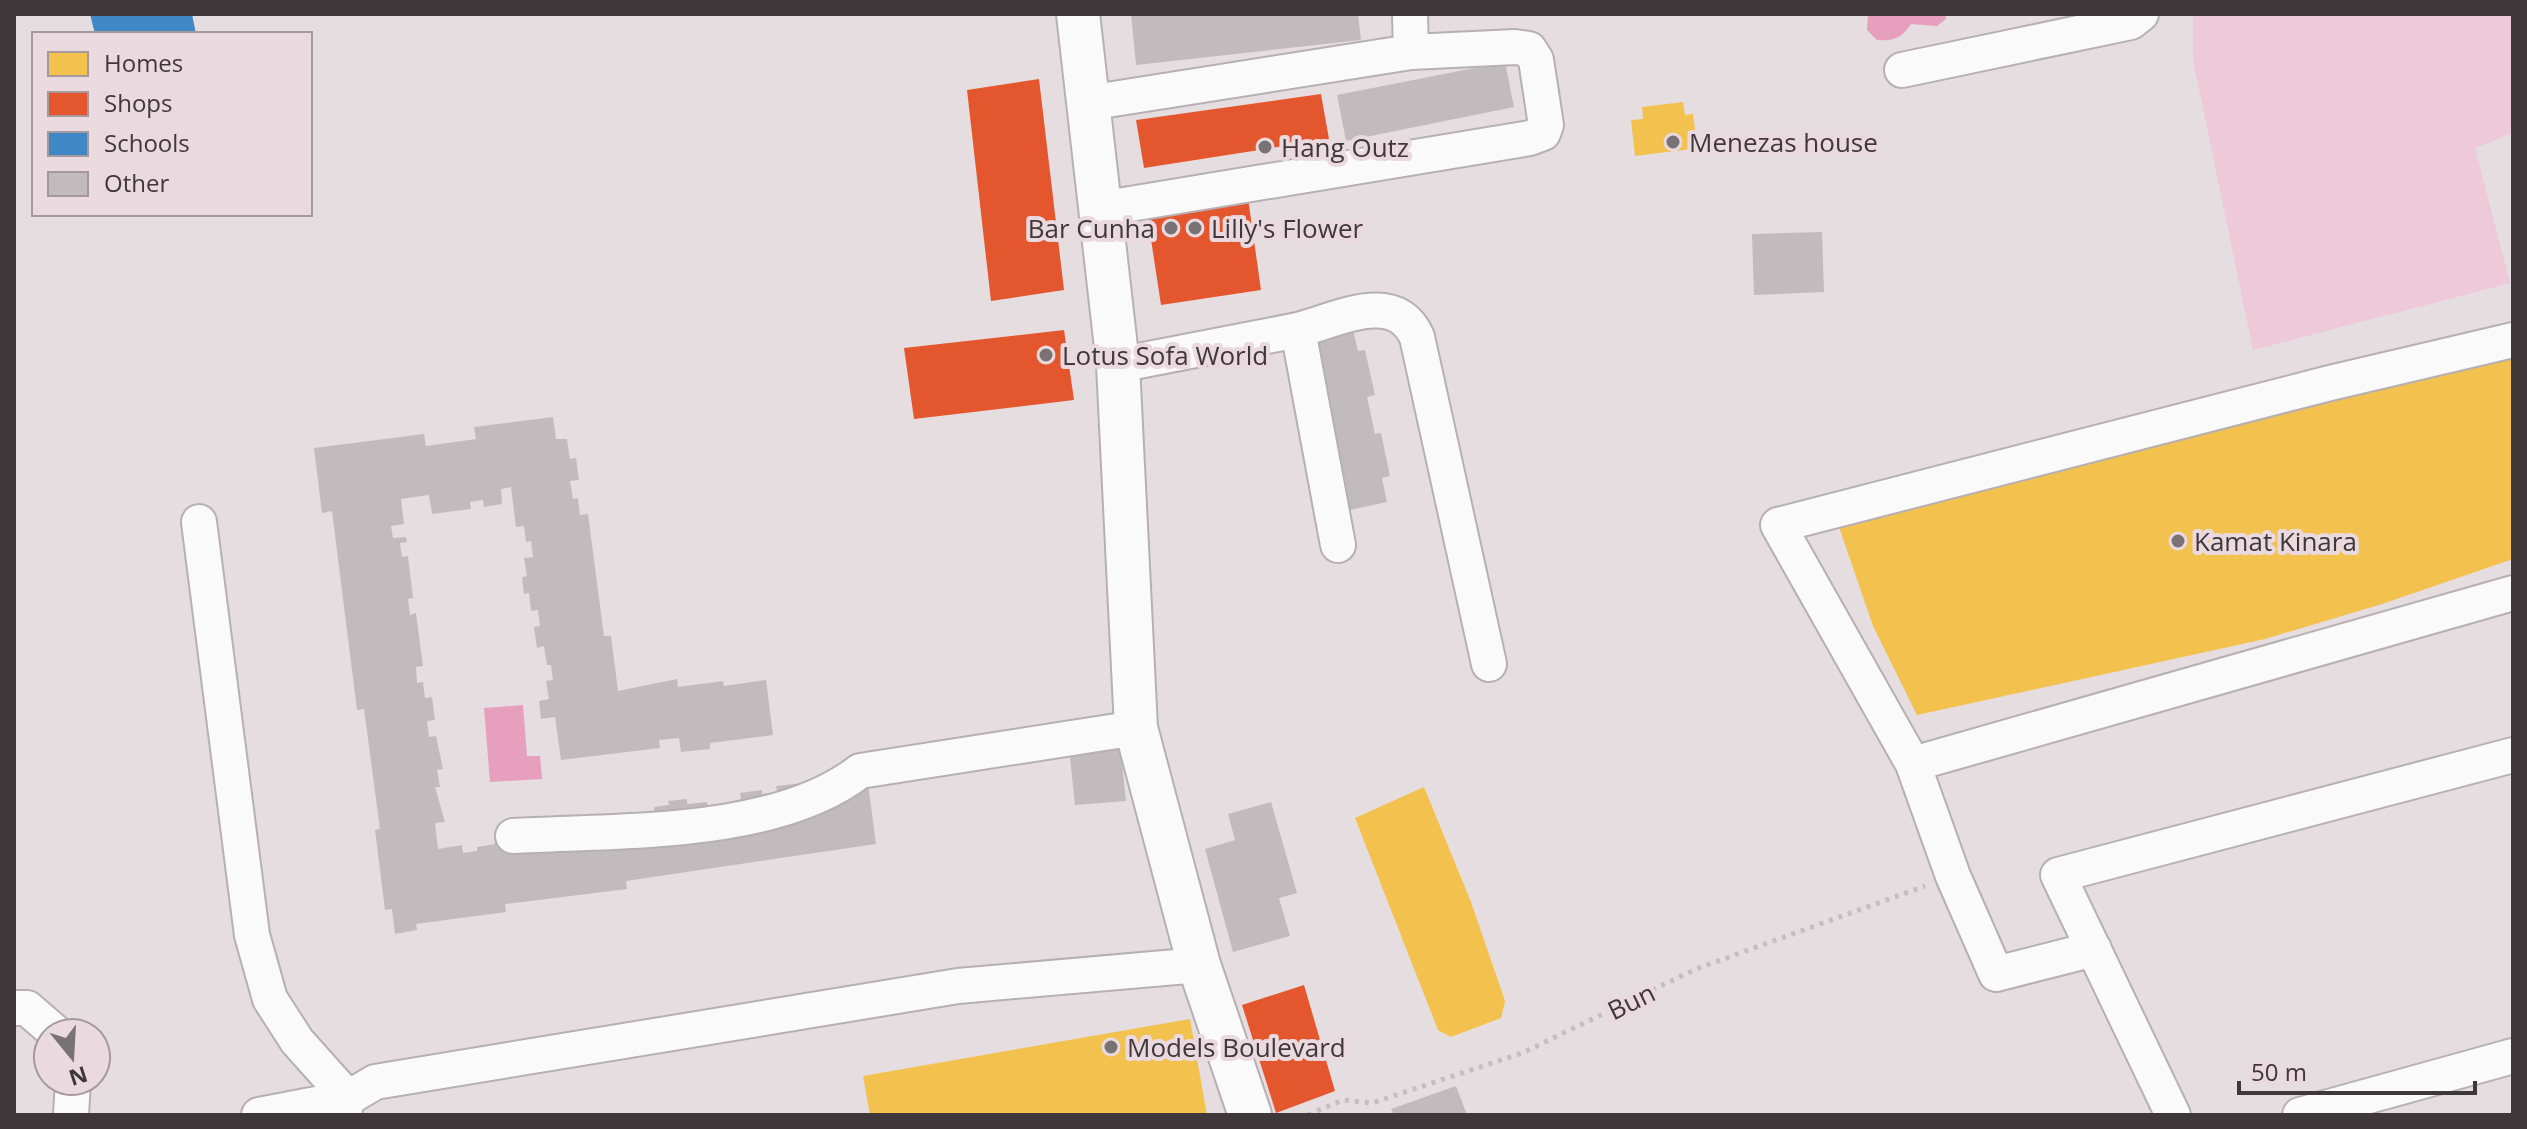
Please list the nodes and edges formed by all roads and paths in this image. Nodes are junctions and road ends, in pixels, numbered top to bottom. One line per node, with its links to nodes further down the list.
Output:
1 (1078, 14): 6 (main road)
2 (1410, 14): 4 (street)
3 (2141, 14): 5 (street)
4 (1411, 52): 6 (street); 7 (street)
5 (1902, 70)
6 (1088, 103): 7 (main road)
7 (1100, 209): 10 (main road)
8 (1298, 330): 10 (street); 12 (street); 14 (street)
9 (2513, 340): 17 (street)
10 (1118, 365): 15 (main road)
11 (199, 522): 25 (street)
12 (1338, 545)
13 (2513, 593): 17 (street)
14 (1489, 664)
15 (1136, 728): 18 (street); 21 (main road)
16 (2513, 755): 20 (street)
17 (1913, 764): 19 (street)
18 (513, 836)
19 (1953, 876): 20 (street); 28 (path, Bun)
20 (2094, 949): 29 (street)
21 (1199, 965): 25 (street); 27 (main road)
22 (14, 1008): 23 (street)
23 (37, 1017)
24 (2513, 1056): 30 (street)
25 (346, 1107): 26 (street)
26 (259, 1115)
27 (1250, 1115)
28 (1308, 1115)
29 (2173, 1115)
30 (2300, 1115)

